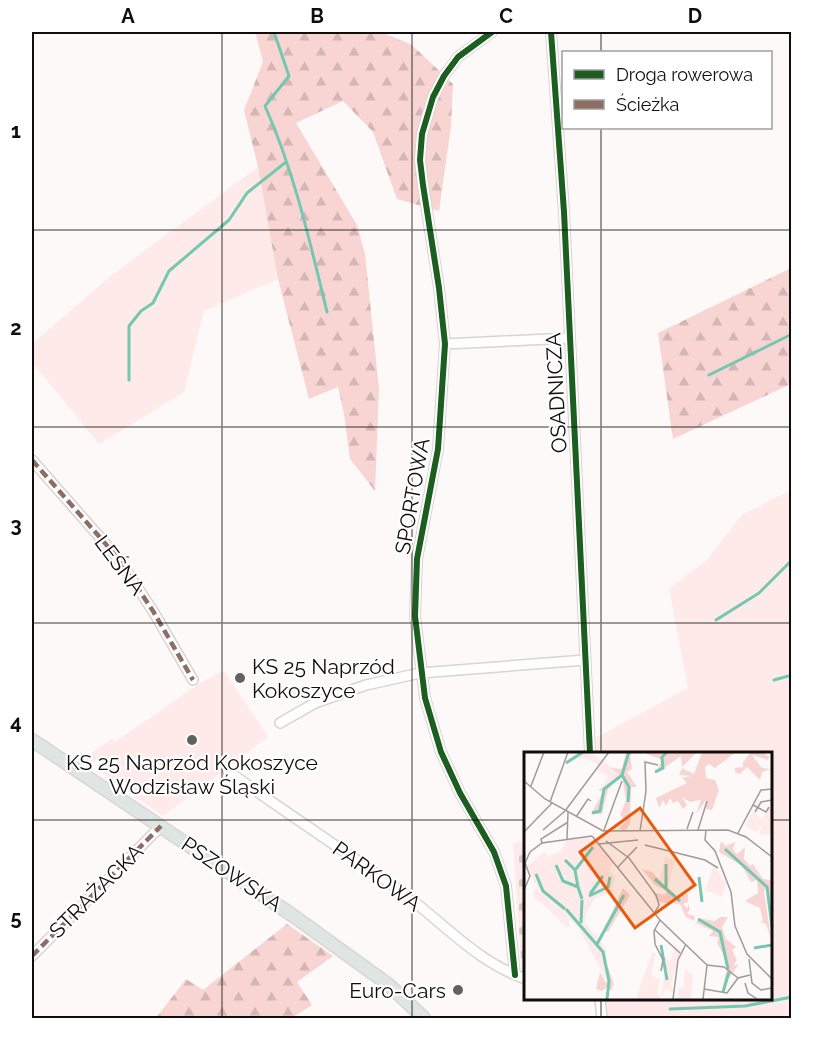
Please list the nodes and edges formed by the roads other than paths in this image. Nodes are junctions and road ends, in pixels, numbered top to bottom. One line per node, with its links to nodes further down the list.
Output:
1 (492, 32): 4 (street, SPORTOWA)
2 (551, 32): 3 (street, OSADNICZA)
3 (570, 338): 4 (street); 6 (street, OSADNICZA)
4 (446, 344): 7 (street, SPORTOWA)
5 (32, 460): 8 (street, LEŚNA)
6 (585, 660): 7 (street); 11 (street, OSADNICZA)
7 (420, 673): 9 (street); 15 (street, SPORTOWA)
8 (193, 681)
9 (280, 723)
10 (32, 740): 13 (main road, PSZOWSKA)
11 (590, 752)
12 (228, 771): 15 (street, PARKOWA)
13 (161, 826): 14 (street, STRAŻACKA); 18 (main road, PSZOWSKA)
14 (32, 956)
15 (515, 975): 16 (street, PARKOWA)
16 (524, 978)
17 (600, 999): 19 (street)
18 (424, 1018)
19 (602, 1018)

